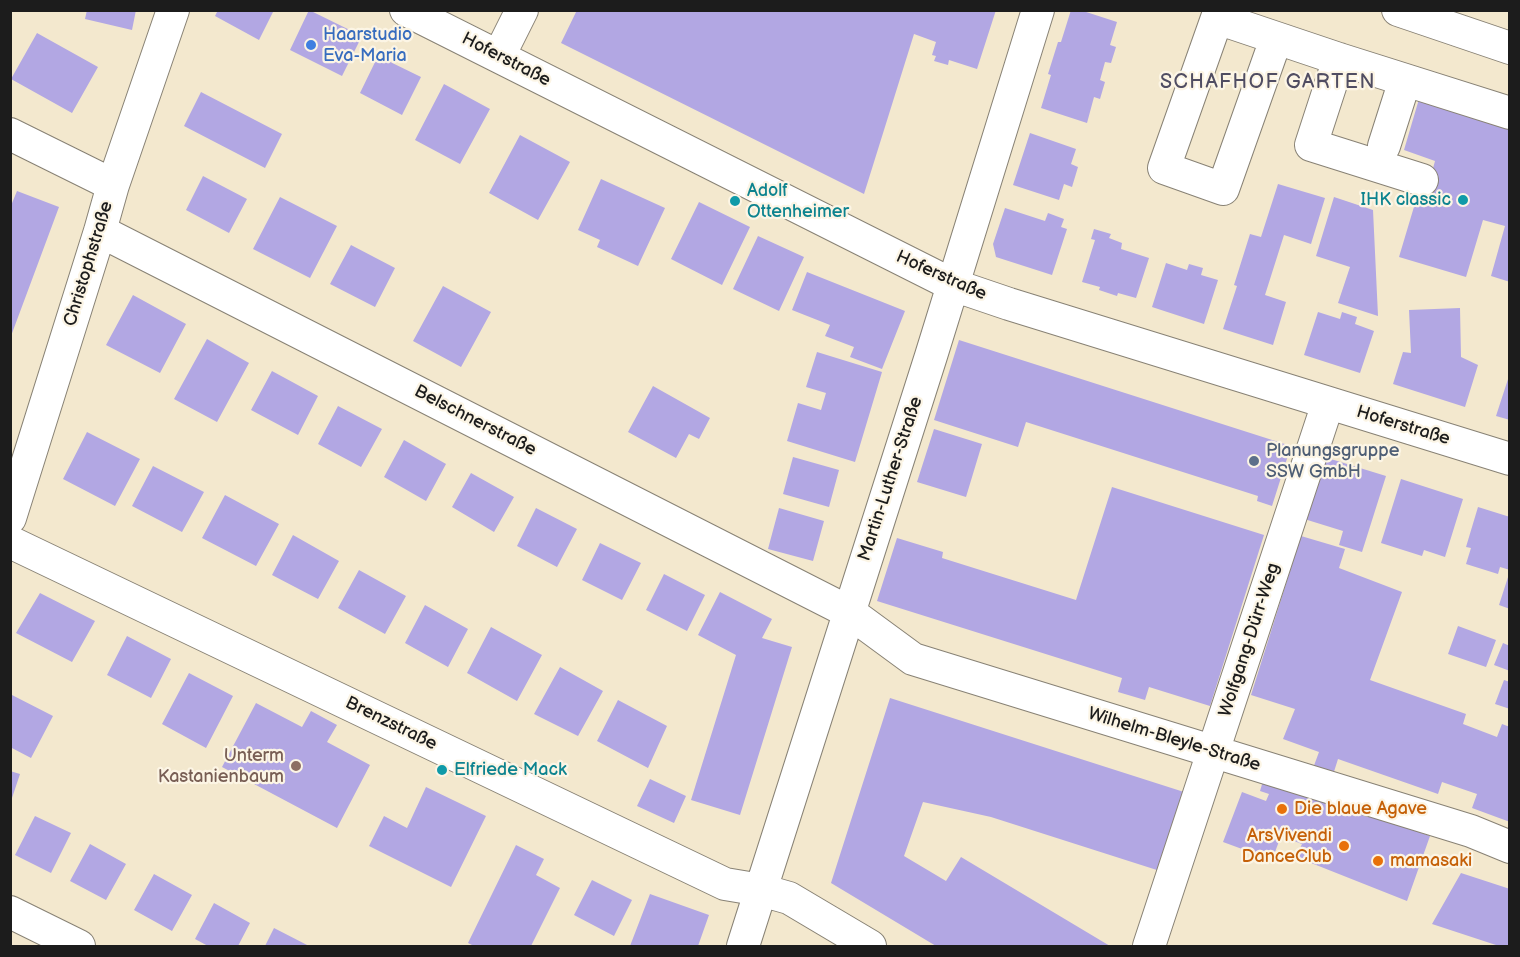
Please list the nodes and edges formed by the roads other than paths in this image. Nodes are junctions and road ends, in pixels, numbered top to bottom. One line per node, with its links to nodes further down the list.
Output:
1 (173, 10): 15 (street, Christophstraße)
2 (406, 10): 8 (street, Hoferstraße)
3 (522, 10): 8 (street)
4 (1038, 10): 17 (street, Martin-Luther-Straße)
5 (1398, 10): 7 (street)
6 (1276, 39): 6 (street); 9 (street)
7 (1509, 48)
8 (499, 56): 17 (street, Hoferstraße)
9 (1339, 59): 10 (street); 14 (street)
10 (1405, 80): 11 (street); 13 (street)
11 (1509, 113)
12 (10, 134): 15 (street)
13 (1384, 146)
14 (1422, 180)
15 (113, 185): 16 (street, Christophstraße)
16 (100, 231): 20 (street, Christophstraße); 22 (street, Belschnerstraße)
17 (953, 285): 18 (street, Hoferstraße); 22 (street, Martin-Luther-Straße)
18 (1328, 403): 19 (street, Hoferstraße); 23 (street, Wolfgang-Dürr-Weg)
19 (1509, 459)
20 (10, 518)
21 (10, 542): 25 (street, Brenzstraße)
22 (849, 612): 23 (street, Wilhelm-Bleyle-Straße); 25 (street, Martin-Luther-Straße)
23 (1213, 752): 24 (street, Wilhelm-Bleyle-Straße); 30 (street, Wolfgang-Dürr-Weg)
24 (1509, 847)
25 (761, 890): 28 (street, Martin-Luther-Straße); 29 (street, Brenzstraße)
26 (10, 912): 27 (street)
27 (80, 946)
28 (743, 946)
29 (870, 946)
30 (1149, 946)

